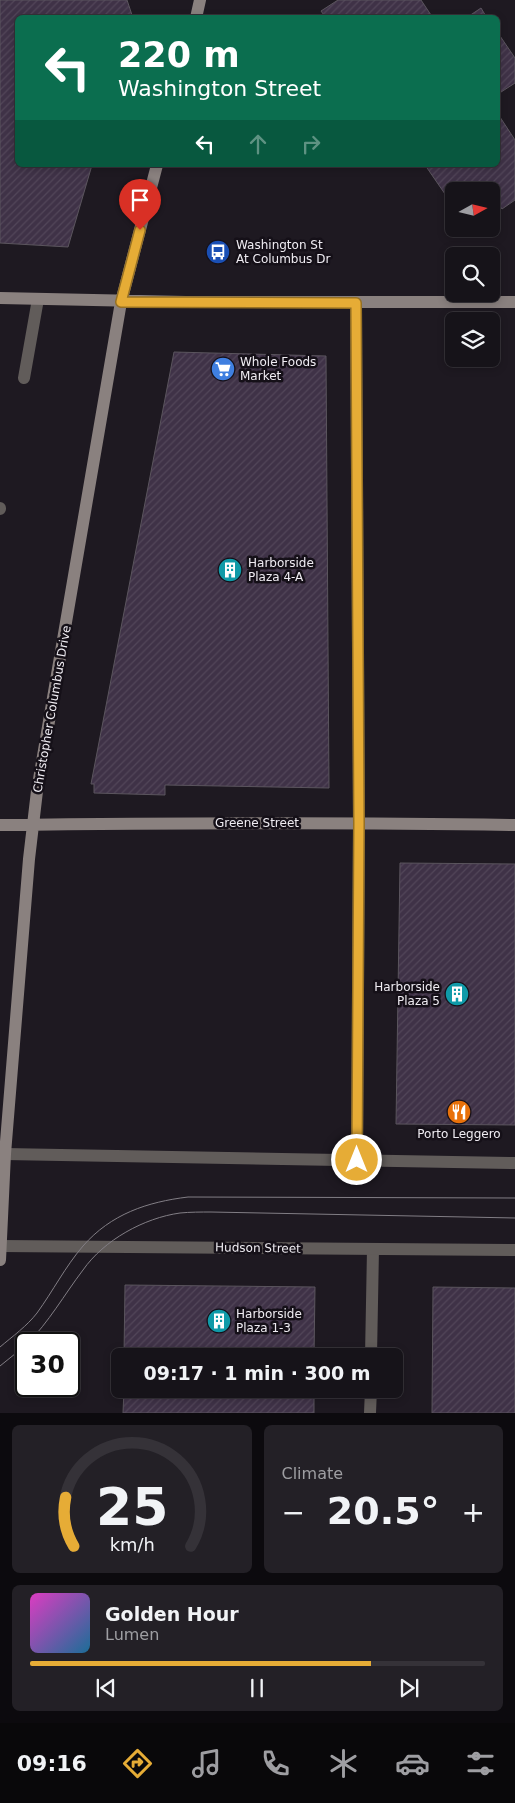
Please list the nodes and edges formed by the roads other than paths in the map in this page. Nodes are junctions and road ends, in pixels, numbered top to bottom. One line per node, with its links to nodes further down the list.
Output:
1 (200, 0): 2 (street)
2 (197, 15)
3 (156, 167): 6 (street, Christopher Columbus Drive)
4 (0, 298): 5 (street)
5 (38, 299): 6 (street); 9 (street)
6 (121, 302): 8 (street); 11 (street, Christopher Columbus Drive)
7 (515, 302): 8 (street)
8 (356, 303): 10 (street)
9 (24, 378)
10 (359, 823): 11 (street, Greene Street); 13 (street, Greene Street); 15 (street)
11 (33, 824): 12 (street, Greene Street); 14 (street, Christopher Columbus Drive)
12 (0, 825)
13 (515, 825)
14 (6, 1154): 15 (street); 17 (street, Christopher Columbus Drive)
15 (357, 1160): 16 (street)
16 (515, 1163)
17 (0, 1246): 18 (street, Hudson Street); 20 (street, Christopher Columbus Drive)
18 (373, 1249): 19 (street, Hudson Street); 21 (street)
19 (515, 1250)
20 (0, 1260)
21 (371, 1348)
22 (371, 1398): 23 (street)
23 (370, 1413)

